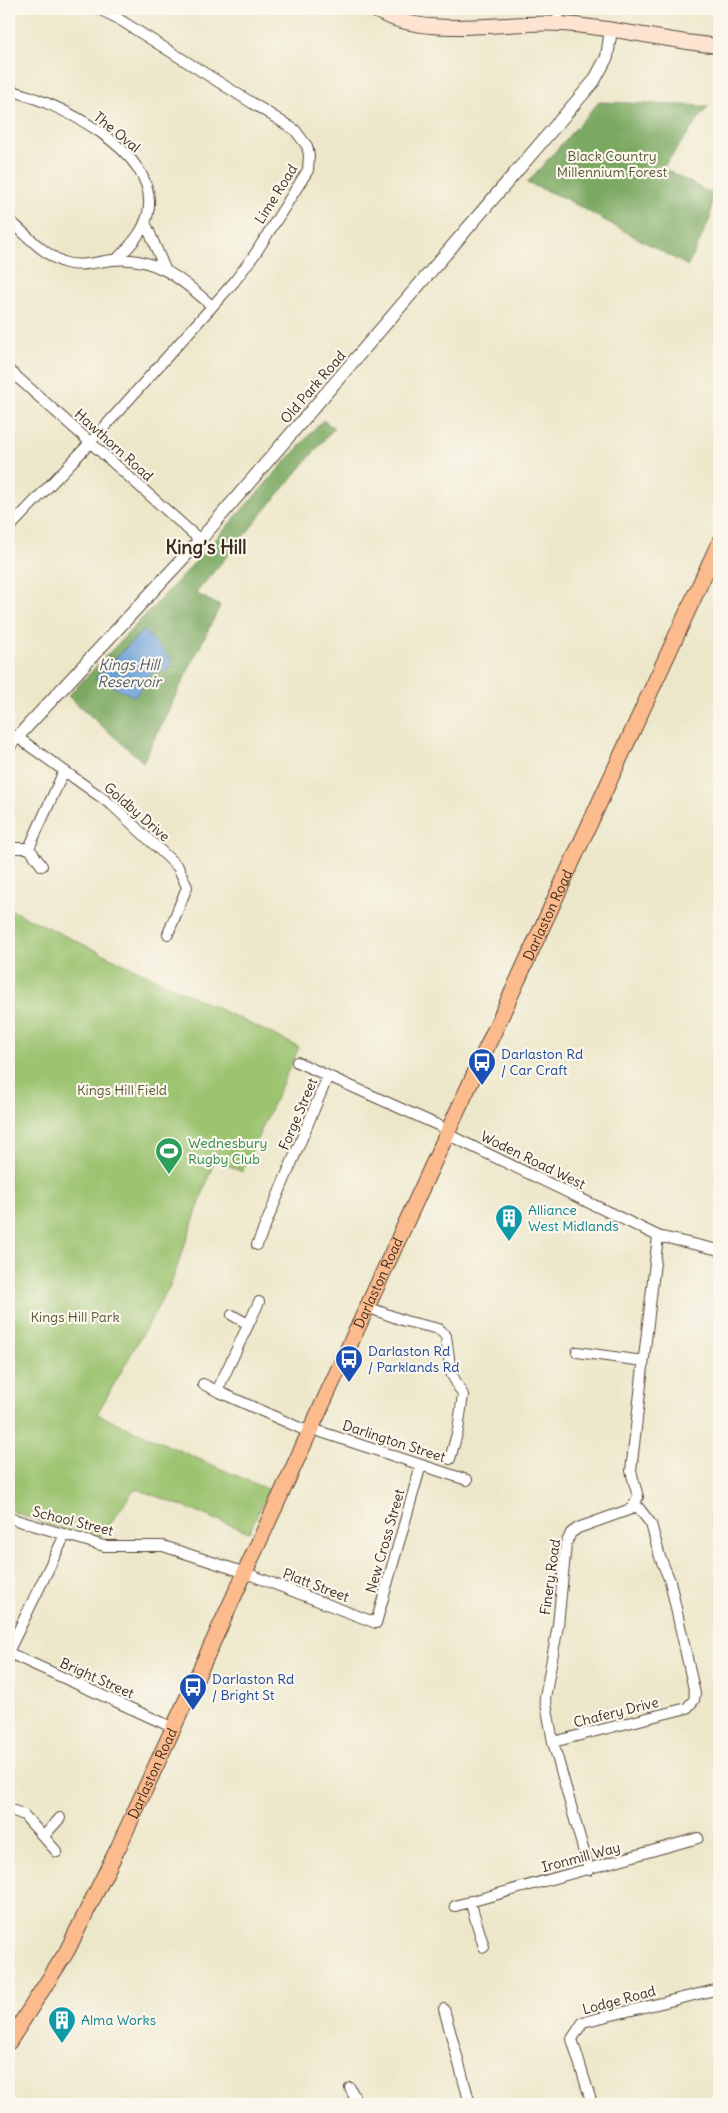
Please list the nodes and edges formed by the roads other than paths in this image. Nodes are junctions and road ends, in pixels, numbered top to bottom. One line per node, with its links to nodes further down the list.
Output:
1 (99, 9): 12 (street, Lime Road)
2 (373, 9): 4 (main road)
3 (558, 9): 4 (street)
4 (559, 24): 5 (main road)
5 (610, 29): 6 (main road); 16 (street, Old Park Road)
6 (719, 46)
7 (9, 90): 9 (street, The Oval)
8 (9, 220): 10 (street)
9 (145, 222): 10 (street, The Oval); 11 (street)
10 (116, 260): 11 (street)
11 (165, 269): 12 (street)
12 (212, 306): 14 (street, Lime Road)
13 (9, 370): 14 (street, Hawthorn Road)
14 (90, 443): 15 (street, Lime Road); 16 (street, Hawthorn Road)
15 (9, 528)
16 (200, 540): 18 (street, Old Park Road)
17 (719, 543): 26 (main road, Darlaston Road)
18 (13, 741): 19 (street, Goldby Drive)
19 (64, 771): 21 (street); 23 (street, Goldby Drive)
20 (9, 848): 21 (street)
21 (29, 848): 22 (street)
22 (42, 866)
23 (168, 934)
24 (297, 1062): 25 (street, Forge Street)
25 (328, 1076): 26 (street, Forge Street); 28 (street, Forge Street)
26 (448, 1132): 27 (street, Woden Road West); 31 (main road, Darlaston Road)
27 (658, 1236): 29 (street, Woden Road West); 35 (street)
28 (257, 1245)
29 (719, 1250)
30 (259, 1302): 33 (street)
31 (368, 1307): 38 (main road, Darlaston Road); 39 (street)
32 (232, 1315): 33 (street)
33 (248, 1324): 37 (street)
34 (577, 1352): 35 (street)
35 (643, 1361): 42 (street)
36 (203, 1384): 37 (street, Darlington Street)
37 (217, 1391): 38 (street, Darlington Street)
38 (312, 1429): 40 (street, Darlington Street); 45 (main road, Darlaston Road)
39 (450, 1459)
40 (421, 1465): 41 (street, Darlington Street); 46 (street, New Cross Street)
41 (467, 1480)
42 (635, 1503): 49 (street, Finery Road); 49 (street, Chafery Drive)
43 (9, 1518): 44 (street, School Street)
44 (65, 1535): 45 (street, School Street); 47 (street)
45 (246, 1573): 46 (street, Platt Street); 48 (main road, Darlaston Road)
46 (376, 1623)
47 (9, 1652): 48 (street, Bright Street)
48 (174, 1728): 61 (main road, Darlaston Road)
49 (553, 1742): 55 (street, Finery Road)
50 (9, 1809): 52 (street)
51 (60, 1818): 52 (street)
52 (44, 1836): 54 (street)
53 (698, 1838): 55 (street, Ironmill Way)
54 (57, 1852)
55 (589, 1870): 56 (street, Ironmill Way)
56 (470, 1901): 57 (street, Ironmill Way); 58 (street)
57 (455, 1906)
58 (484, 1947)
59 (719, 1989): 65 (street, Lodge Road)
60 (444, 2009): 64 (street)
61 (11, 2034)
62 (350, 2088): 63 (street)
63 (358, 2104)
64 (470, 2104)
65 (592, 2104)

